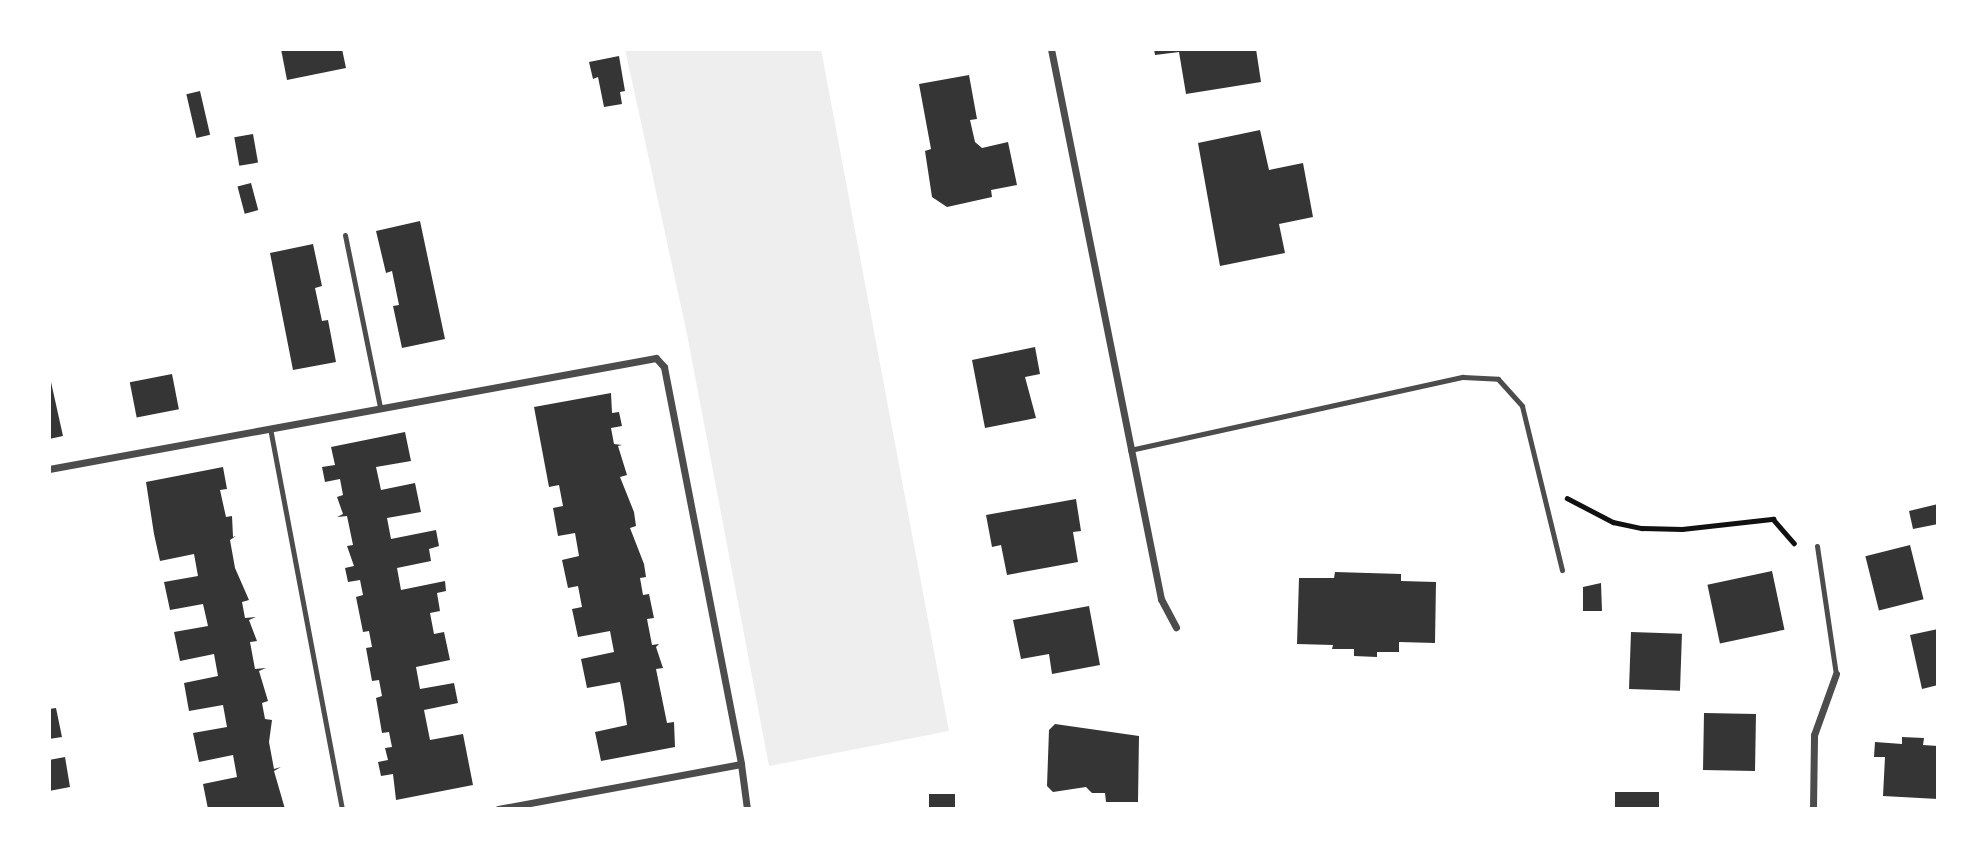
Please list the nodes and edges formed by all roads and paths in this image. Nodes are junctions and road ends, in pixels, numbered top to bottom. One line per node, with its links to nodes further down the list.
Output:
1 (1051, 49): 5 (street)
2 (345, 235): 3 (lane)
3 (380, 407): 4 (street); 13 (street)
4 (270, 428): 6 (street); 14 (lane)
5 (1130, 450): 7 (lane); 11 (street)
6 (49, 470)
7 (1540, 480): 9 (path); 10 (lane)
8 (1817, 546): 9 (lane)
9 (1823, 568): 12 (lane)
10 (1562, 570)
11 (1176, 627)
12 (1836, 674): 17 (street)
13 (741, 764): 15 (street); 16 (street)
14 (342, 809)
15 (498, 809)
16 (747, 809)
17 (1813, 809)

